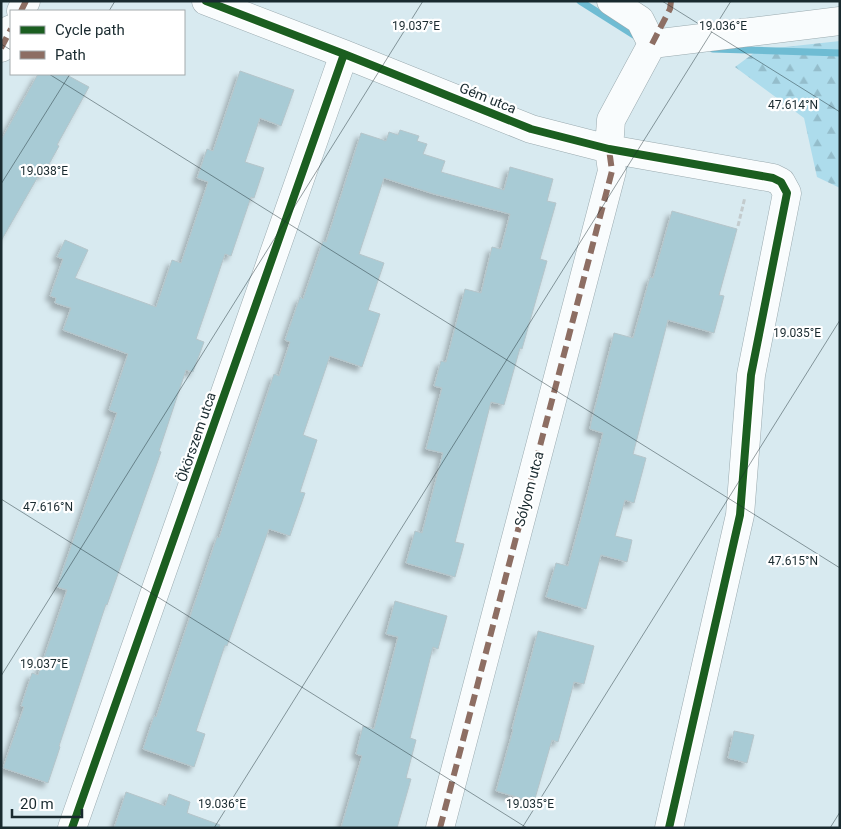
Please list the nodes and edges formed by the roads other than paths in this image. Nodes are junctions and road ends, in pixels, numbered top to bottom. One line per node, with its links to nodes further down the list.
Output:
1 (206, 1): 7 (street, Gém utca)
2 (611, 1): 5 (street)
3 (840, 21): 5 (street)
4 (10, 31): 6 (street)
5 (652, 44): 8 (street, Sólyom utca)
6 (1, 48)
7 (344, 54): 8 (street, Gém utca); 9 (street, Ökörszem utca)
8 (610, 149): 10 (street, Sólyom utca); 11 (street, Gém utca)
9 (72, 828)
10 (440, 828)
11 (669, 828)

